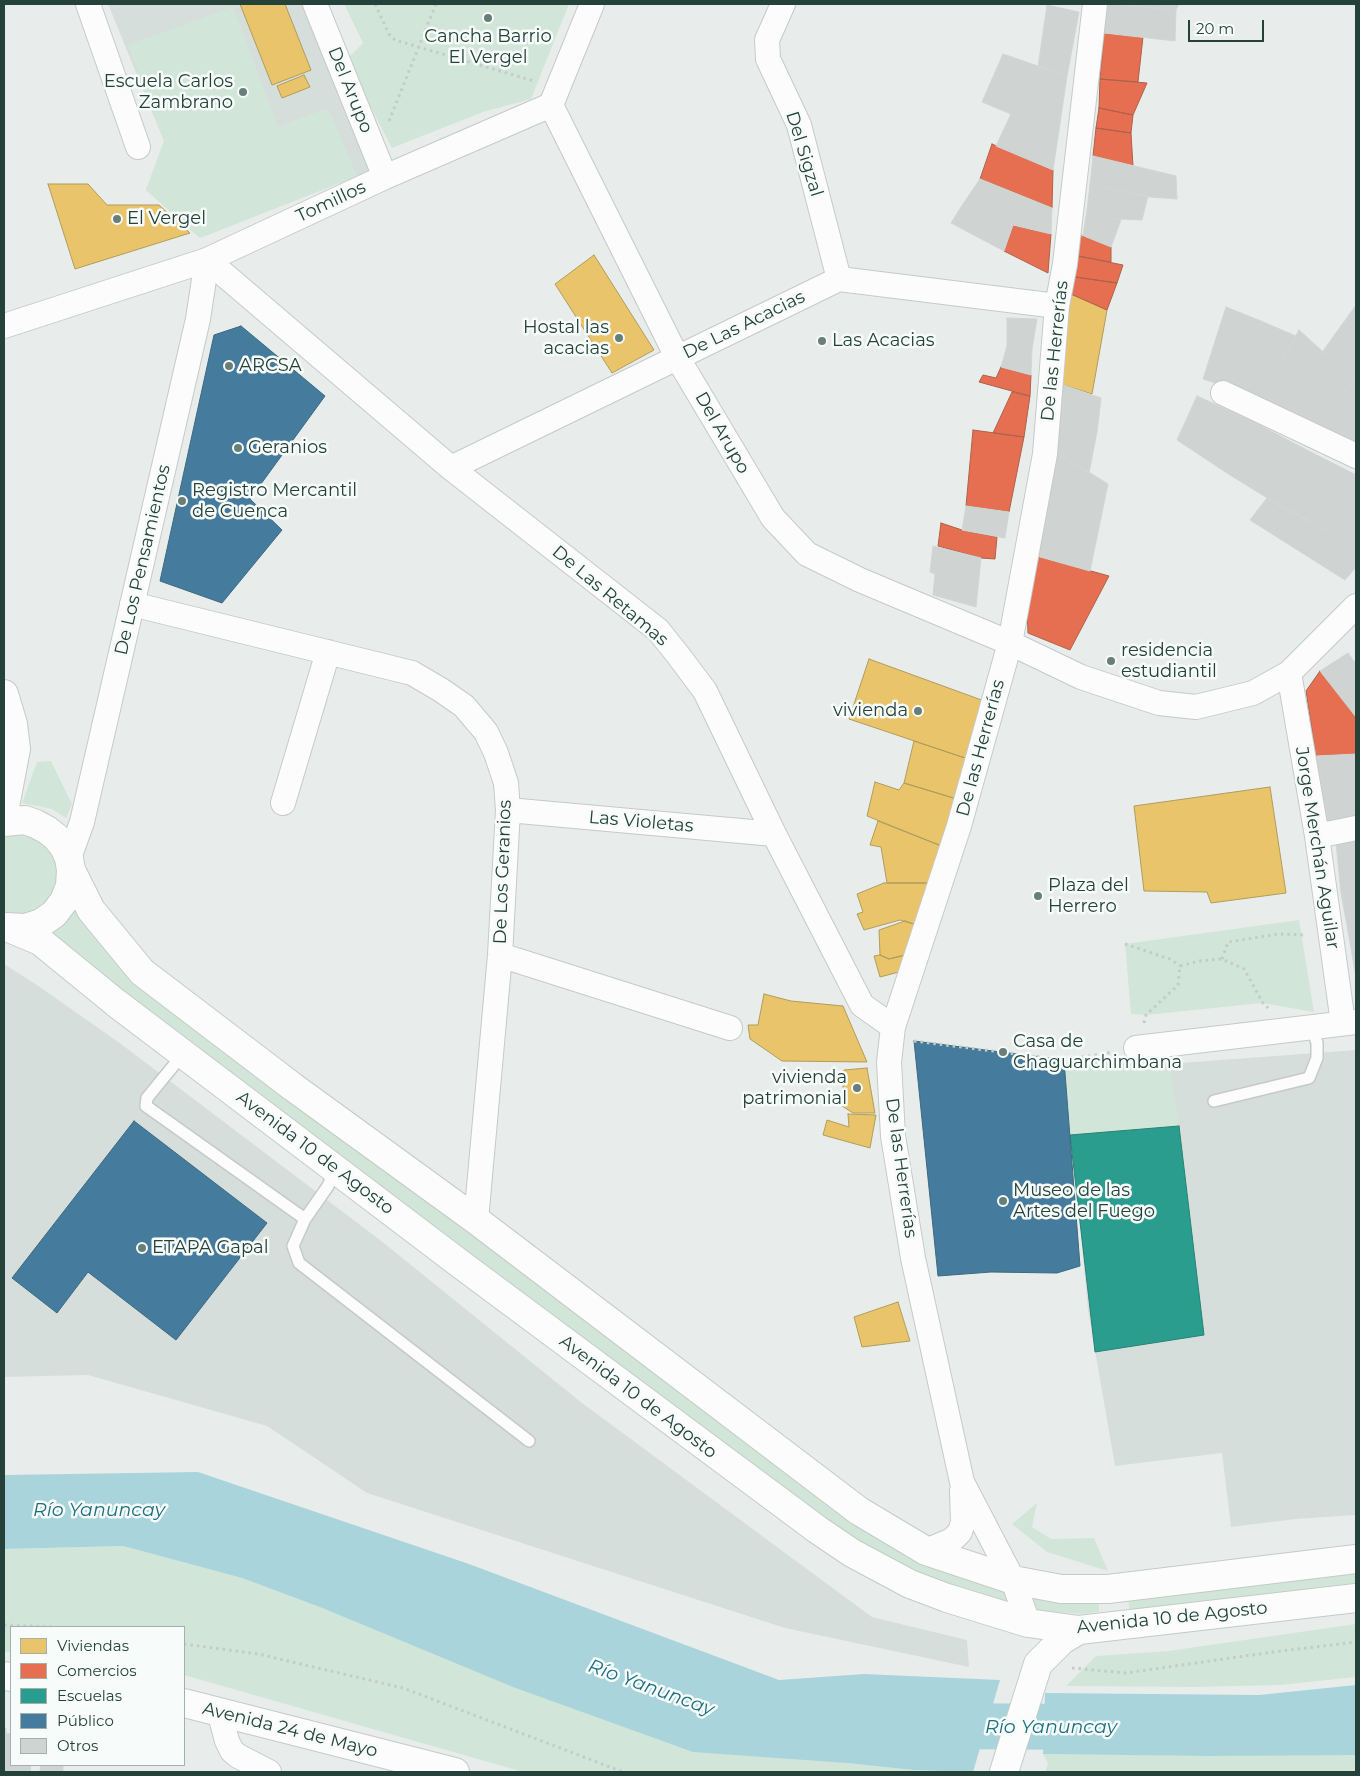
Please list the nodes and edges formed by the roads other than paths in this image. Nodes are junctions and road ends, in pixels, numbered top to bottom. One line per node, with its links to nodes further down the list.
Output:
1 (88, 4): 7 (street)
2 (314, 4): 8 (street, Del Arupo)
3 (592, 4): 6 (street)
4 (783, 4): 10 (street, Del Sigzal)
5 (1095, 4): 11 (street, De las Herrerías)
6 (551, 106): 8 (street, Tomillos); 13 (street, Del Arupo)
7 (138, 148)
8 (386, 176): 9 (street, Tomillos)
9 (207, 260): 12 (street, Tomillos); 16 (street, De Las Retamas); 17 (street, De Los Pensamientos)
10 (839, 280): 11 (street); 13 (street, De Las Acacias)
11 (1057, 306): 21 (street, De las Herrerías)
12 (4, 326)
13 (677, 357): 16 (street, De Las Acacias); 21 (street, Del Arupo)
14 (1223, 393): 15 (street)
15 (1356, 456)
16 (451, 468): 30 (street, De Las Retamas)
17 (132, 604): 22 (street, De Los Geranios); 32 (street, De Los Pensamientos)
18 (1356, 606): 20 (street)
19 (1356, 630): 20 (street)
20 (1328, 635): 23 (street)
21 (1010, 643): 23 (street, Del Arupo); 36 (street, De las Herrerías)
22 (328, 652): 25 (street); 26 (street, De Los Geranios)
23 (1289, 673): 31 (street, Jorge Merchán Aguilar)
24 (4, 694): 27 (main road)
25 (283, 803)
26 (508, 810): 30 (street, Las Violetas); 34 (street, De Los Geranios)
27 (4, 812)
28 (4, 822): 32 (main road, Avenida 10 de Agosto)
29 (1356, 828): 31 (street)
30 (774, 834): 36 (street, De Las Retamas)
31 (1317, 836): 35 (street, Jorge Merchán Aguilar)
32 (70, 864): 33 (main road); 44 (main road, Avenida 10 de Agosto)
33 (6, 927): 40 (main road, Avenida 10 de Agosto)
34 (500, 954): 37 (street); 44 (street, De Los Geranios)
35 (1349, 1022): 38 (street)
36 (893, 1027): 46 (street, De las Herrerías)
37 (730, 1028)
38 (1301, 1028): 39 (street); 41 (lane)
39 (1136, 1048)
40 (183, 1054): 42 (main road, Avenida 10 de Agosto); 43 (lane)
41 (1214, 1101)
42 (336, 1168): 43 (lane); 51 (main road, Avenida 10 de Agosto)
43 (305, 1219): 45 (lane)
44 (476, 1220): 47 (main road, Avenida 10 de Agosto)
45 (529, 1441)
46 (962, 1482): 47 (street, De las Herrerías); 49 (street, De las Herrerías)
47 (926, 1551): 49 (main road, Avenida 10 de Agosto)
48 (1356, 1559): 49 (main road, Avenida 10 de Agosto)
49 (1013, 1580): 51 (street, De las Herrerías)
50 (1356, 1598): 52 (main road, Avenida 10 de Agosto)
51 (1028, 1623): 52 (main road, Avenida 10 de Agosto); 53 (main road)
52 (1079, 1630): 53 (main road)
53 (1038, 1664): 58 (main road)
54 (185, 1703): 55 (main road, Avenida 24 de Mayo)
55 (219, 1711): 56 (street); 57 (main road, Avenida 24 de Mayo)
56 (269, 1772)
57 (455, 1772)
58 (1004, 1772)

